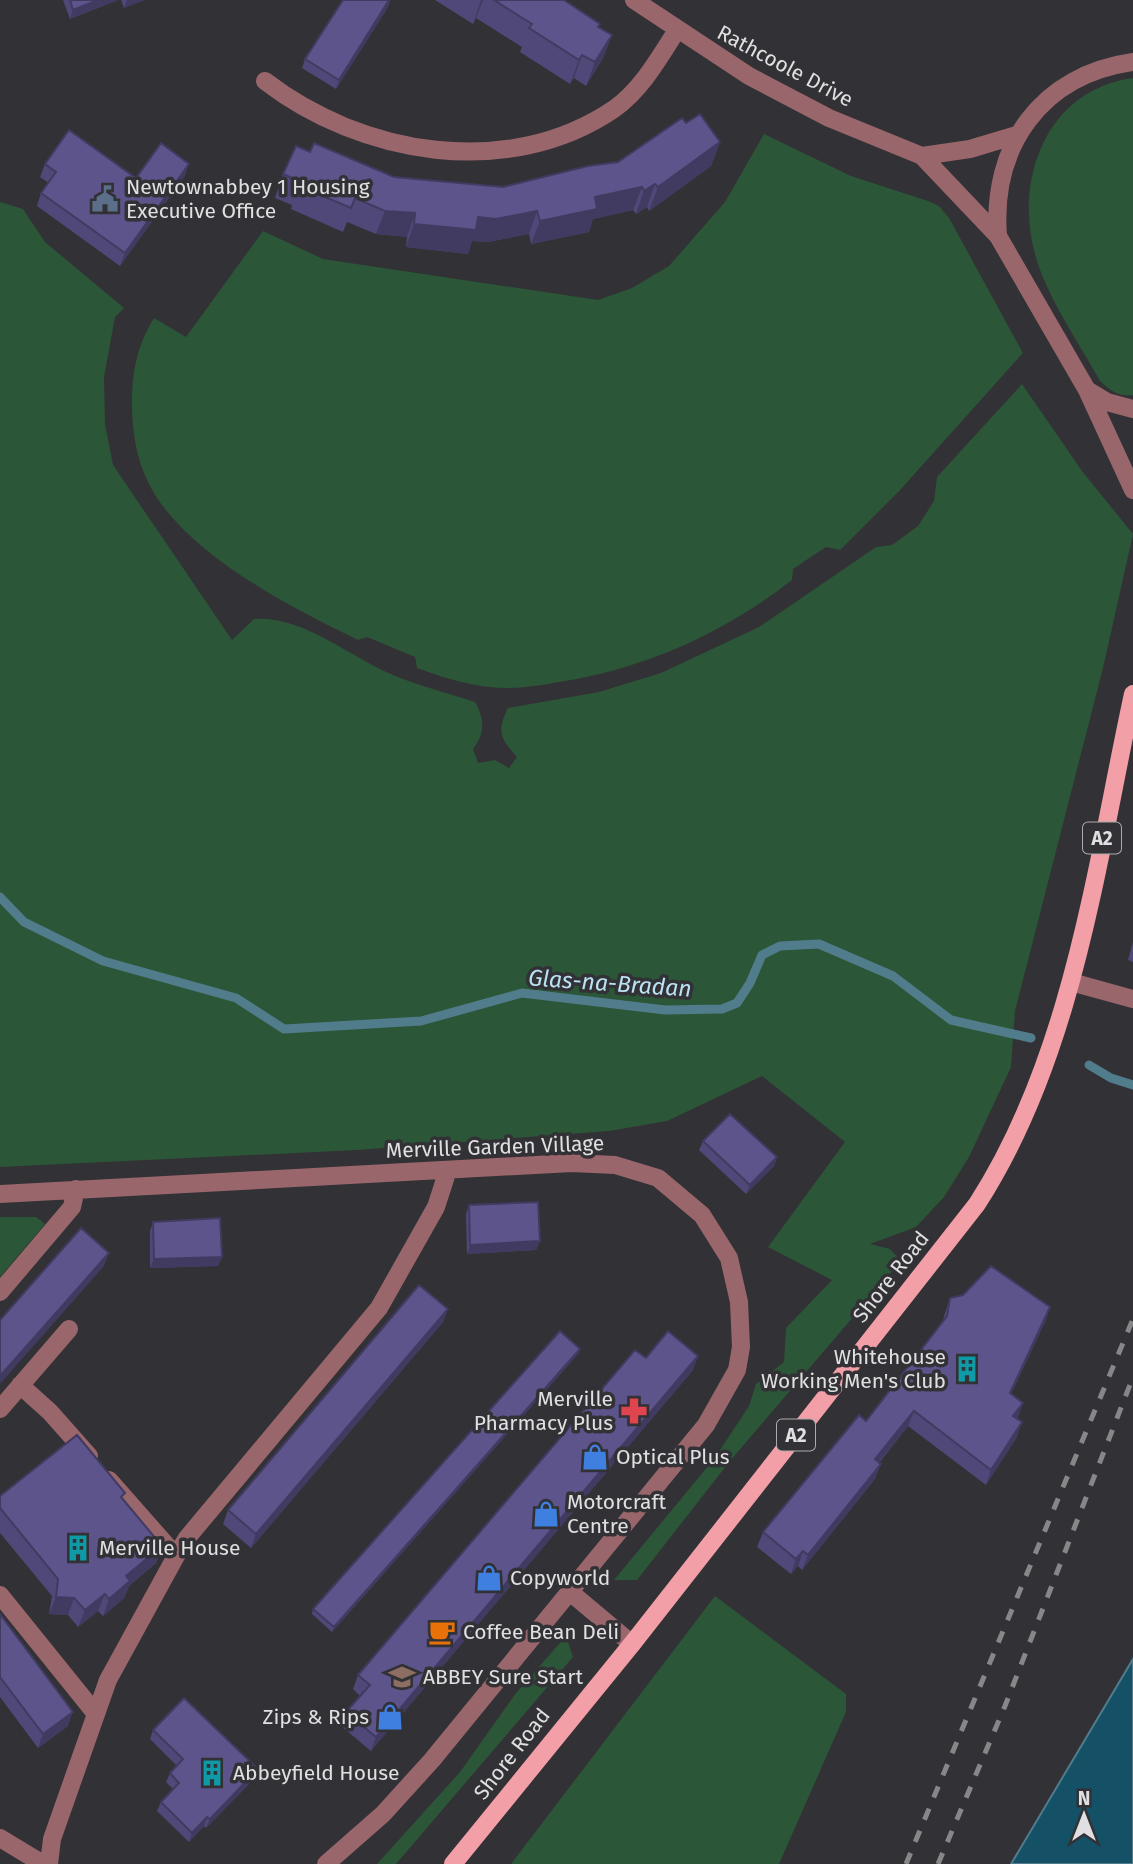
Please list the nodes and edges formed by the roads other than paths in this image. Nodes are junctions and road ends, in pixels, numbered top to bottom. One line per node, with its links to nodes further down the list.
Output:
1 (634, 0): 2 (street, Rathcoole Drive)
2 (677, 30): 4 (street); 6 (street, Rathcoole Drive)
3 (1133, 61): 5 (street, Rathcoole Drive)
4 (265, 81)
5 (1017, 135): 6 (street); 7 (street, Rathcoole Drive)
6 (922, 156): 7 (street, Rathcoole Drive)
7 (998, 236): 8 (street, Rathcoole Drive)
8 (1087, 390): 9 (street); 10 (street, Rathcoole Drive)
9 (1133, 409)
10 (1133, 490)
11 (1133, 694): 12 (main road, Shore Road / A2)
12 (1071, 982): 13 (street); 24 (main road, Shore Road / A2)
13 (1133, 999)
14 (448, 1170): 15 (street, Merville Garden Village); 21 (street); 22 (street, Merville Garden Village)
15 (76, 1189): 16 (street, Merville Garden Village); 17 (street)
16 (0, 1194)
17 (0, 1292)
18 (69, 1329): 19 (street)
19 (20, 1385): 20 (street); 21 (street)
20 (0, 1409)
21 (176, 1556): 25 (street)
22 (569, 1592): 24 (street); 29 (street, Merville Garden Village)
23 (0, 1595): 25 (street)
24 (632, 1644): 30 (main road, Shore Road / A2)
25 (96, 1714): 28 (street)
26 (0, 1838): 27 (street)
27 (43, 1864)
28 (49, 1864)
29 (326, 1864)
30 (453, 1864)

